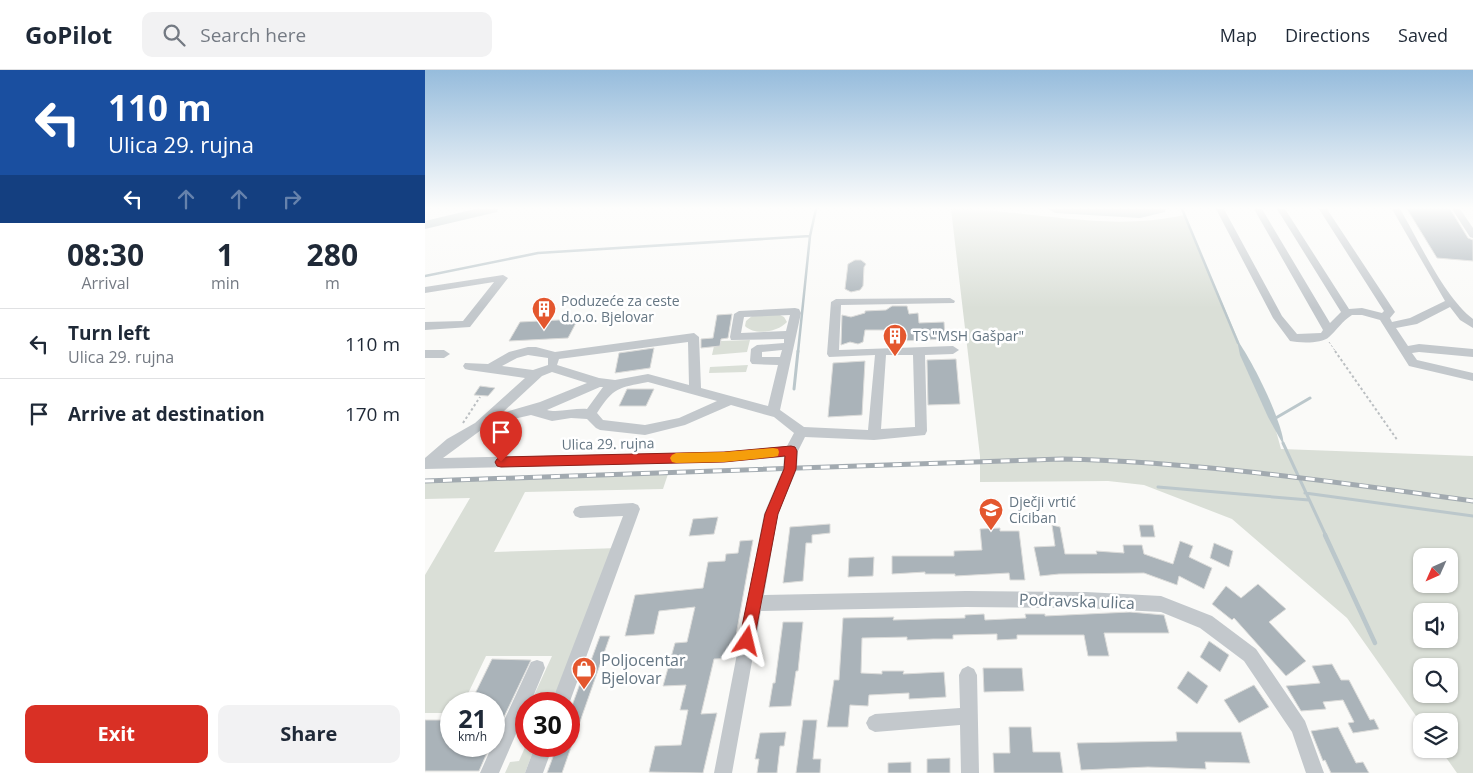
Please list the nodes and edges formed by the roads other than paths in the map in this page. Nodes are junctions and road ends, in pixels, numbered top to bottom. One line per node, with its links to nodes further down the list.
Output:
1 (1237, 242): 13 (street)
2 (1276, 242): 13 (street)
3 (1302, 242): 9 (street)
4 (1344, 242): 10 (street)
5 (1415, 242): 8 (street)
6 (425, 290): 12 (street)
7 (950, 301): 16 (street)
8 (1451, 302): 10 (street); 11 (street)
9 (1346, 312): 10 (street); 13 (street)
10 (1387, 322): 18 (street)
11 (1473, 324)
12 (425, 326)
13 (1327, 333)
14 (789, 341): 14 (street); 22 (street); 22 (street)
15 (953, 350): 17 (street)
16 (881, 351): 17 (street); 37 (street)
17 (919, 351): 37 (street)
18 (1405, 352): 19 (street); 27 (street)
19 (1473, 353)
20 (425, 354): 21 (street)
21 (444, 354)
22 (785, 361): 33 (street)
23 (553, 362): 25 (street); 26 (street); 28 (street); 30 (street)
24 (469, 366): 25 (street)
25 (489, 369): 26 (street)
26 (536, 375): 35 (street)
27 (1473, 377)
28 (599, 382): 29 (street); 32 (street)
29 (615, 384): 30 (street); 34 (street)
30 (695, 392): 31 (street)
31 (731, 400): 33 (street); 34 (street)
32 (531, 410): 34 (street); 35 (street)
33 (773, 412): 36 (street)
34 (590, 414)
35 (485, 421): 39 (street)
36 (801, 432): 37 (street); 38 (street)
37 (874, 435)
38 (791, 451): 39 (street, Ulica 29. rujna); 41 (street)
39 (426, 464)
40 (580, 512): 44 (street)
41 (753, 603): 50 (street); 52 (street, Podravska ulica)
42 (537, 668): 48 (street)
43 (968, 675): 45 (street)
44 (564, 692)
45 (968, 716): 46 (street); 51 (street)
46 (875, 723)
47 (540, 757): 49 (street)
48 (489, 773)
49 (534, 773)
50 (723, 773)
51 (970, 773)
52 (1315, 773)

